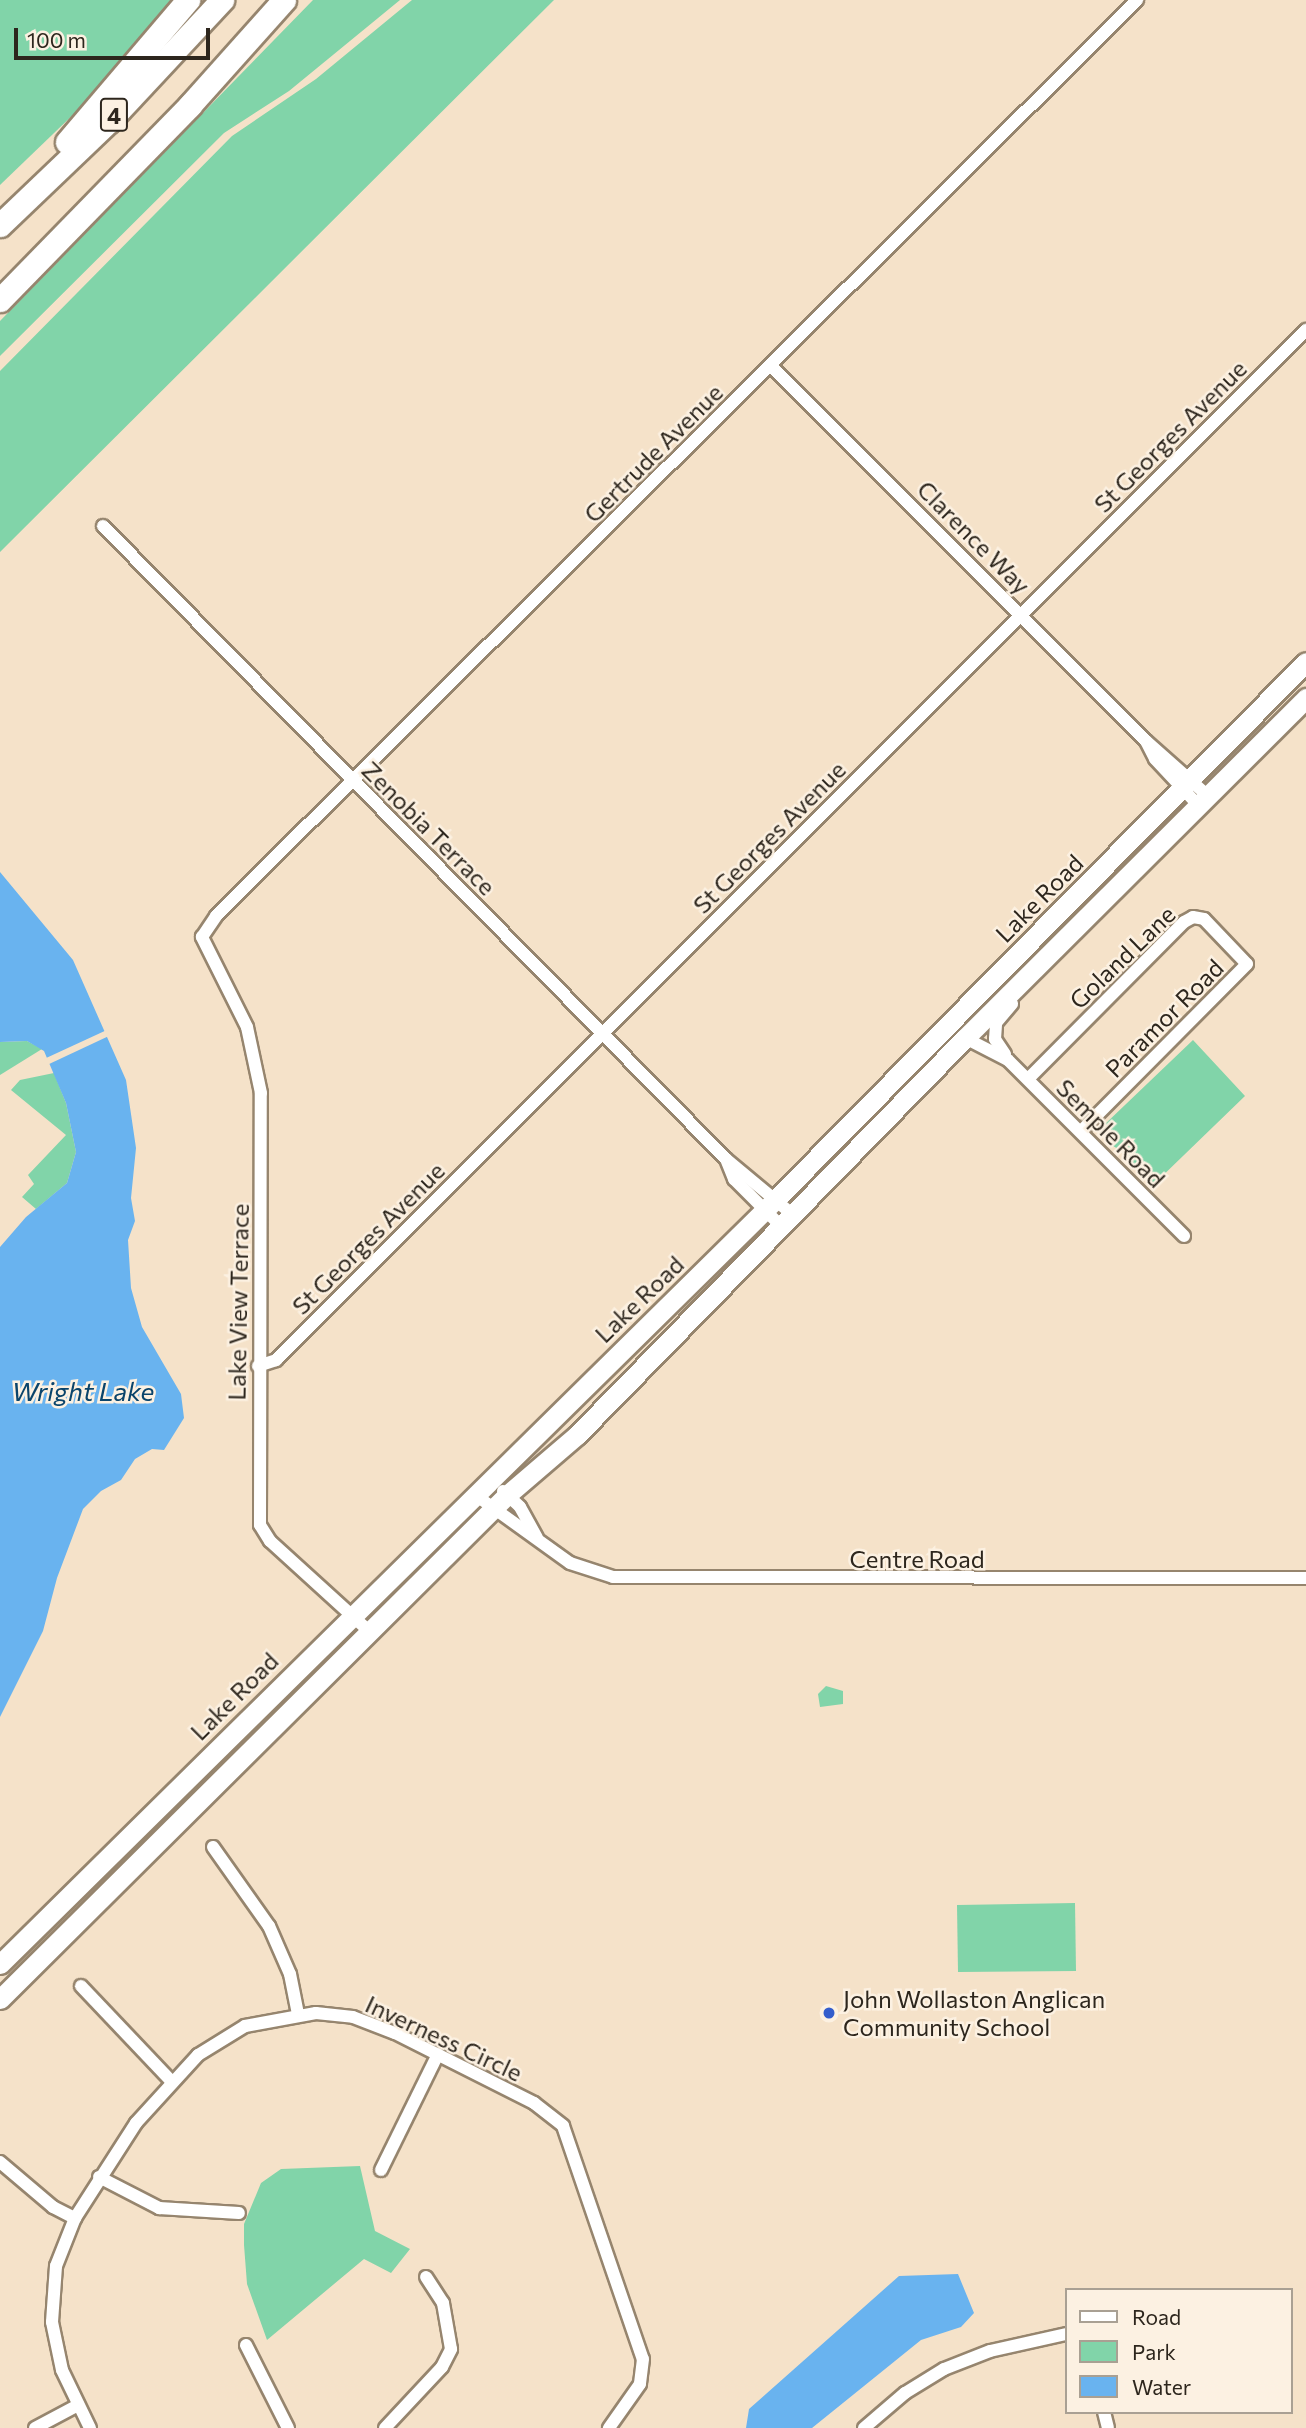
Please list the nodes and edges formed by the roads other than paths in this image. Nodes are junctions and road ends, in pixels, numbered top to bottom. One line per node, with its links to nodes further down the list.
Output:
1 (188, 0): 7 (highway)
2 (222, 0): 7 (highway, 4)
3 (284, 0): 6 (highway, 4)
4 (301, 0): 6 (highway)
5 (1138, 0): 10 (street, Gertrude Avenue)
6 (190, 105): 8 (highway, 4)
7 (0, 224)
8 (0, 300)
9 (1306, 330): 12 (street, St Georges Avenue)
10 (770, 365): 12 (street, Clarence Way); 15 (street, Gertrude Avenue)
11 (103, 526): 15 (street, Zenobia Terrace)
12 (1021, 613): 16 (street, Clarence Way); 21 (street, St Georges Avenue)
13 (1306, 662): 16 (main road, Lake Road)
14 (1306, 698): 17 (main road, Lake Road)
15 (355, 783): 19 (street, Gertrude Avenue); 21 (street, Zenobia Terrace)
16 (1186, 784): 17 (street, Clarence Way); 26 (main road, Lake Road)
17 (1203, 800): 18 (main road, Lake Road)
18 (1066, 936): 22 (main road, Lake Road); 23 (street, Semple Road)
19 (202, 937): 29 (street, Lake View Terrace)
20 (1247, 964): 24 (street, Goland Lane); 25 (street, Paramor Road)
21 (603, 1032): 26 (street, Zenobia Terrace); 29 (street, St Georges Avenue)
22 (965, 1038): 23 (street, Semple Road); 27 (main road, Lake Road)
23 (1009, 1060): 24 (street, Semple Road)
24 (1028, 1079): 25 (street, Semple Road)
25 (1081, 1132): 28 (street, Semple Road)
26 (769, 1205): 27 (street, Zenobia Terrace); 30 (main road, Lake Road)
27 (787, 1220): 32 (main road, Lake Road)
28 (1184, 1236)
29 (258, 1366): 36 (street, Lake View Terrace)
30 (489, 1480): 31 (main road, Lake Road); 32 (street, Centre Road)
31 (474, 1494): 33 (street, Centre Road); 36 (main road, Lake Road)
32 (507, 1495): 33 (main road, Lake Road); 34 (street, Centre Road)
33 (493, 1510): 34 (street, Centre Road); 37 (main road, Lake Road)
34 (538, 1540): 35 (street, Centre Road)
35 (1306, 1578)
36 (352, 1614): 37 (street, Lake View Terrace); 39 (main road, Lake Road)
37 (370, 1632): 41 (main road, Lake Road)
38 (213, 1847): 42 (street)
39 (0, 1964)
40 (81, 1986): 44 (street)
41 (0, 1999)
42 (298, 2014): 43 (street, Inverness Circle); 44 (street, Inverness Circle)
43 (439, 2054): 46 (street); 58 (street, Inverness Circle)
44 (171, 2081): 47 (street, Inverness Circle)
45 (0, 2162): 49 (street)
46 (381, 2170)
47 (99, 2178): 48 (street); 49 (street, Inverness Circle)
48 (239, 2213)
49 (75, 2218): 53 (street, Inverness Circle)
50 (426, 2277): 57 (street)
51 (1064, 2334): 59 (street)
52 (246, 2345): 56 (street)
53 (78, 2405): 54 (street); 55 (street, Inverness Circle)
54 (35, 2428)
55 (90, 2428)
56 (288, 2428)
57 (385, 2428)
58 (608, 2428)
59 (864, 2428)

